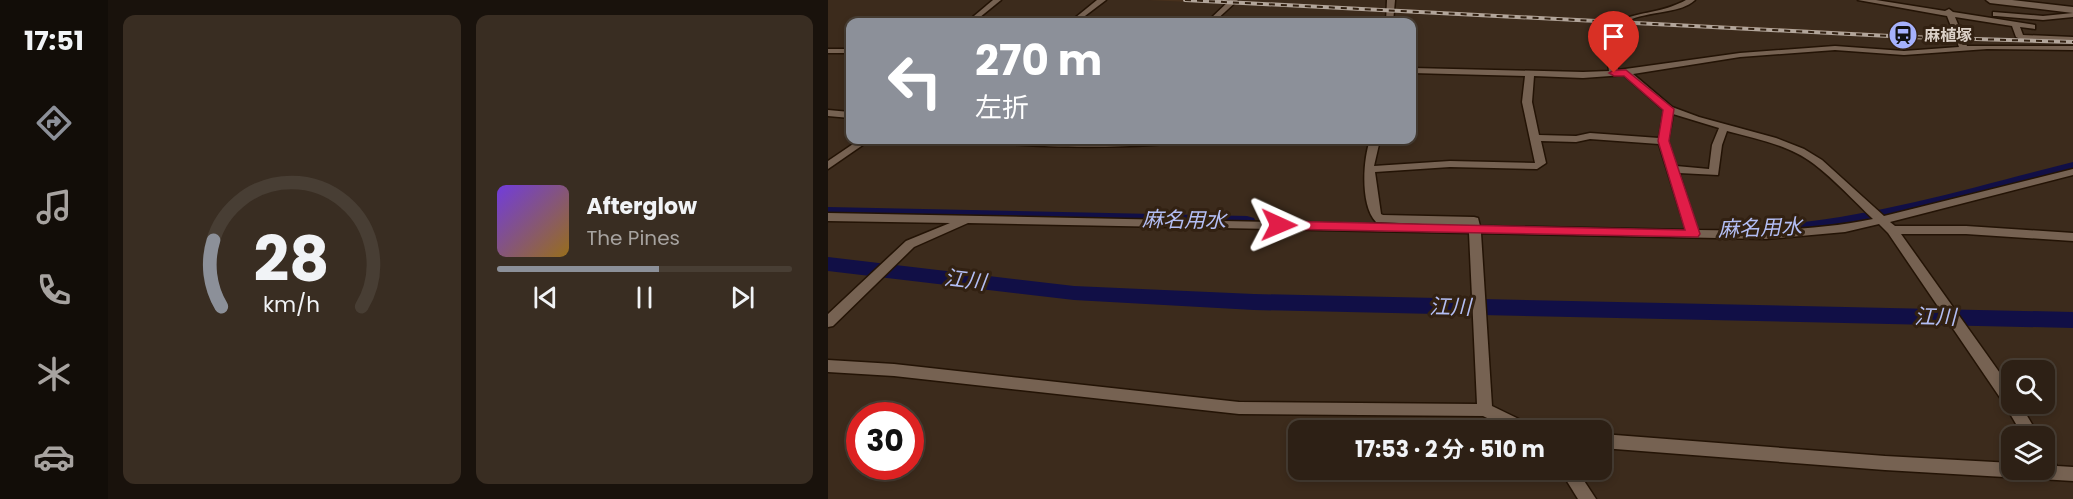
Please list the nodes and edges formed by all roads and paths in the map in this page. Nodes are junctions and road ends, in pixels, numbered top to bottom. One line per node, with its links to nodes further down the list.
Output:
1 (997, 0): 12 (street)
2 (1102, 0): 13 (street)
3 (1234, 0): 14 (street)
4 (1391, 0): 15 (street)
5 (1691, 0): 26 (street)
6 (1862, 0): 10 (street)
7 (1922, 0): 10 (street)
8 (1990, 0): 9 (main road)
9 (2073, 10)
10 (1950, 13): 11 (street); 16 (street); 20 (street)
11 (2073, 15)
12 (975, 18)
13 (1078, 18)
14 (1214, 18)
15 (1390, 18)
16 (2015, 25): 17 (street); 18 (street)
17 (2032, 27)
18 (2073, 39)
19 (2073, 48): 20 (street)
20 (1964, 49): 24 (street)
21 (828, 51): 22 (street)
22 (846, 51)
23 (1416, 70): 25 (street)
24 (1626, 72): 26 (street); 27 (street)
25 (1530, 73): 26 (street); 31 (street)
26 (1614, 73)
27 (1669, 109): 30 (street); 32 (street)
28 (828, 113): 29 (street)
29 (846, 115)
30 (1724, 127): 37 (street); 41 (street)
31 (1536, 138): 32 (street); 36 (street)
32 (1663, 141): 37 (street)
33 (859, 144): 35 (street)
34 (1373, 144): 36 (street)
35 (828, 166)
36 (1369, 169): 42 (street)
37 (1671, 169): 43 (street)
38 (2073, 172): 41 (street)
39 (828, 217): 40 (street)
40 (970, 220): 42 (street); 45 (street)
41 (1882, 220): 43 (street); 44 (street); 47 (street)
42 (1475, 227): 43 (street); 48 (street)
43 (1692, 232)
44 (2073, 237)
45 (828, 322)
46 (828, 366): 48 (street)
47 (2001, 387)
48 (1485, 410): 49 (street)
49 (1506, 420)
50 (1612, 442): 51 (street)
51 (2001, 465)
52 (2055, 468): 53 (street)
53 (2073, 474)
54 (1575, 480): 55 (street)
55 (1588, 499)

